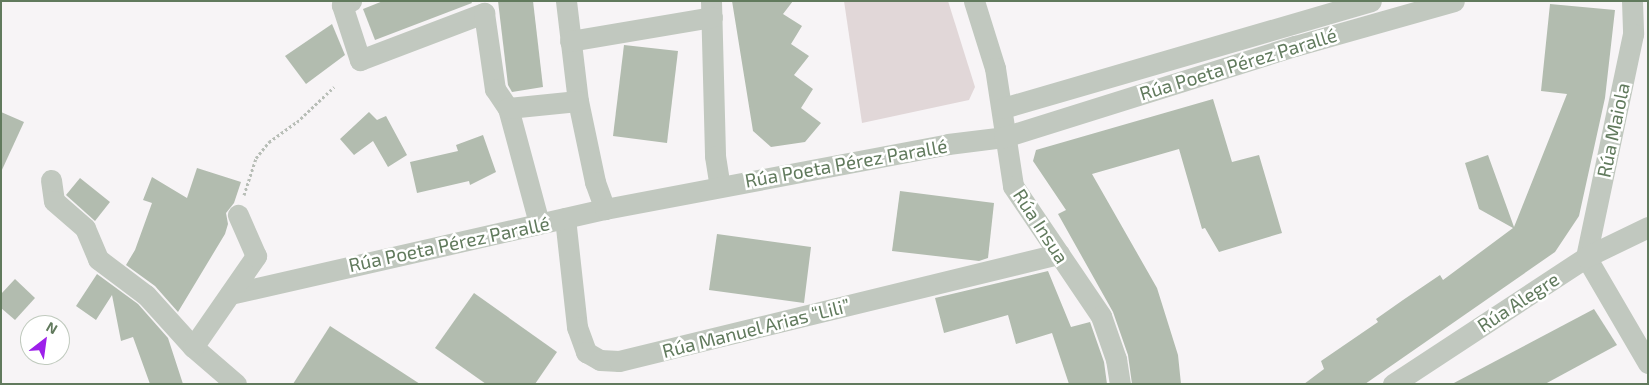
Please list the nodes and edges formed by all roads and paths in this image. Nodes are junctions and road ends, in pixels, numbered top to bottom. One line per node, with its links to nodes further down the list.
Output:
1 (351, 1): 11 (street)
2 (566, 1): 8 (street)
3 (974, 1): 12 (street, Rúa Insua)
4 (1371, 1): 12 (street, Rúa Poeta Pérez Parallé)
5 (1454, 1): 13 (street, Rúa Poeta Pérez Parallé)
6 (1632, 1): 22 (street, Rúa Maiola)
7 (712, 9): 8 (street); 15 (street)
8 (570, 41): 10 (street)
9 (334, 87): 17 (path)
10 (578, 101): 11 (street); 16 (street)
11 (508, 108): 19 (street)
12 (1003, 108): 13 (street, Rúa Insua)
13 (1004, 137): 15 (street, Rúa Poeta Pérez Parallé); 21 (street, Rúa Insua)
14 (51, 180): 24 (street)
15 (720, 186): 16 (street, Rúa Poeta Pérez Parallé)
16 (605, 209): 18 (street, Rúa Poeta Pérez Parallé)
17 (238, 215): 23 (street)
18 (566, 218): 19 (street, Rúa Poeta Pérez Parallé); 21 (street, Rúa Manuel Arias “Lili”)
19 (539, 223): 23 (street, Rúa Poeta Pérez Parallé)
20 (1648, 227): 22 (street, Rúa Alegre)
21 (1059, 254): 27 (street, Rúa Insua)
22 (1586, 257): 25 (street); 28 (street, Rúa Alegre)
23 (230, 294): 24 (street)
24 (192, 347): 26 (street)
25 (1648, 363)
26 (227, 381)
27 (1120, 384)
28 (1393, 384)

